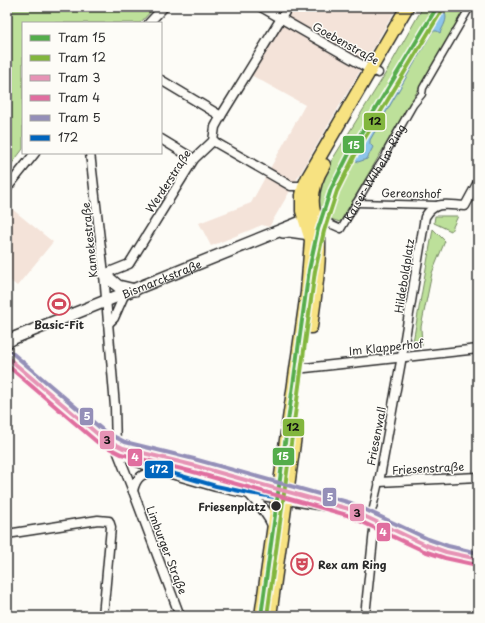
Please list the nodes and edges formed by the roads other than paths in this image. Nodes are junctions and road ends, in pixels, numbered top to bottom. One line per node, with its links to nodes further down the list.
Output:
1 (164, 7): 8 (street)
2 (261, 7): 7 (street, Goebenstraße)
3 (288, 7): 7 (street)
4 (407, 7): 9 (main road)
5 (416, 7): 9 (main road)
6 (470, 7): 20 (street, Kaiser-Wilhelm-Ring)
7 (281, 19): 9 (street, Goebenstraße); 11 (street)
8 (150, 22)
9 (374, 71): 18 (main road); 22 (main road)
10 (162, 81): 11 (street)
11 (221, 116): 13 (street)
12 (162, 140): 16 (street)
13 (213, 141): 16 (street, Werderstraße); 18 (street)
14 (34, 154): 19 (street)
15 (90, 154): 25 (street, Kamekestraße)
16 (194, 159): 25 (street, Werderstraße)
17 (478, 182): 21 (street, Gereonshof)
18 (304, 186): 22 (main road)
19 (7, 188)
20 (356, 203): 21 (street, Gereonshof); 22 (street, Kaiser-Wilhelm-Ring)
21 (437, 205): 32 (street, Hildeboldplatz)
22 (310, 217): 23 (main road); 24 (main road); 33 (main road)
23 (310, 234): 24 (main road); 33 (main road)
24 (270, 235): 26 (main road, Bismarckstraße)
25 (104, 274): 26 (main road); 27 (street, Kamekestraße)
26 (130, 292): 27 (main road, Bismarckstraße); 28 (street)
27 (106, 301): 28 (street, Kamekestraße); 29 (main road, Bismarckstraße)
28 (108, 324): 34 (street, Kamekestraße)
29 (7, 342)
30 (478, 348): 32 (street, Im Klapperhof)
31 (7, 356): 34 (street)
32 (402, 356): 33 (street, Im Klapperhof); 37 (street, Friesenwall)
33 (301, 368): 40 (main road)
34 (116, 448): 35 (street); 38 (street, Limburger Straße)
35 (161, 470): 38 (street); 39 (street)
36 (478, 477): 37 (street, Friesenstraße)
37 (379, 482): 41 (street, Friesenwall)
38 (133, 491): 46 (street, Limburger Straße)
39 (249, 493): 40 (street); 42 (street)
40 (282, 498): 41 (street); 42 (main road); 48 (main road)
41 (373, 521): 44 (street); 49 (street, Friesenwall)
42 (274, 527): 47 (main road)
43 (7, 534): 45 (street)
44 (478, 560)
45 (103, 616)
46 (180, 616)
47 (261, 616)
48 (270, 616)
49 (365, 616)

